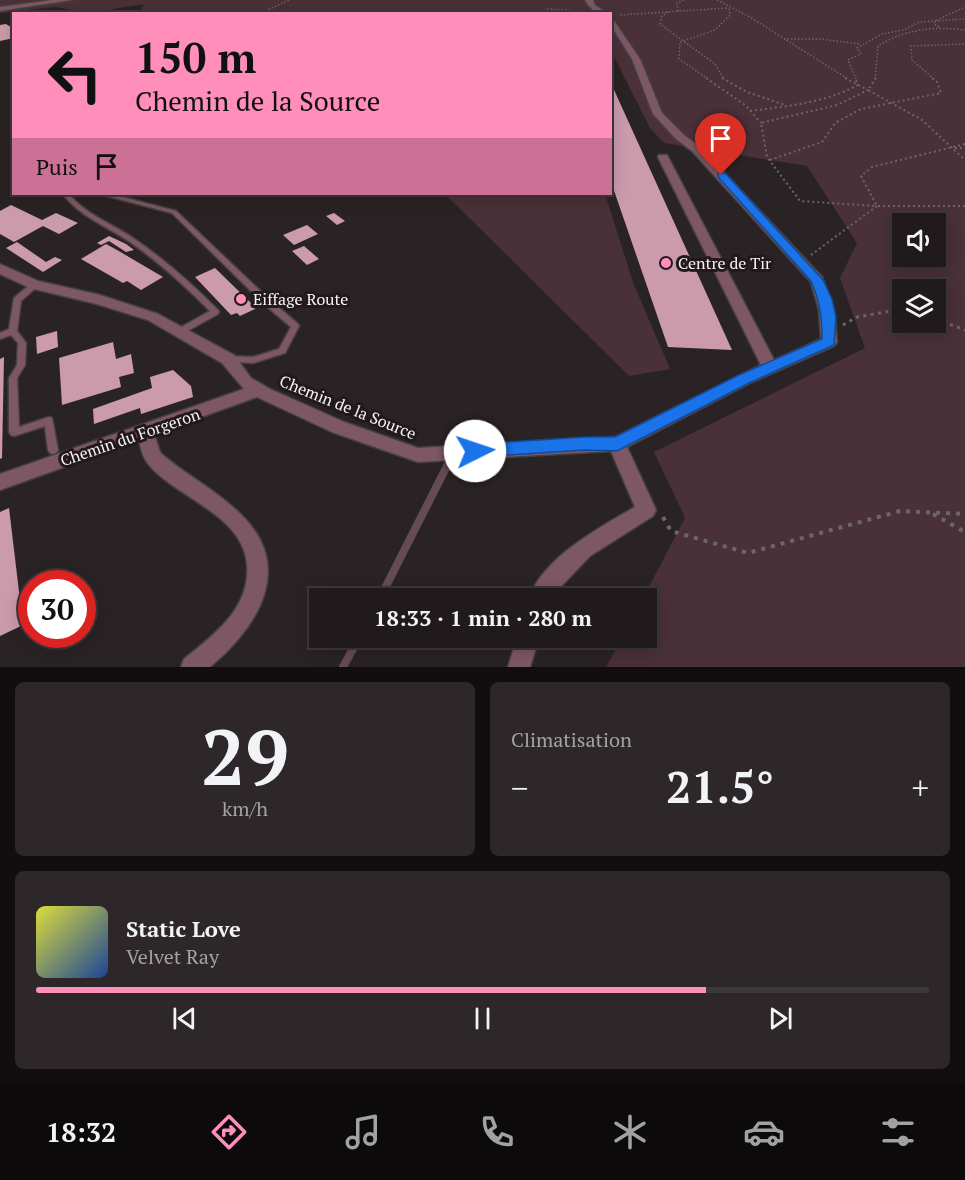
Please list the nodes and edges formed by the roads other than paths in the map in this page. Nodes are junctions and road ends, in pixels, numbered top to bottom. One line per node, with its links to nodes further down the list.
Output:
1 (68, 0): 3 (street)
2 (589, 0): 4 (street)
3 (0, 9)
4 (602, 12)
5 (612, 19): 15 (street, Chemin de la Source)
6 (663, 158): 15 (street)
7 (67, 195): 12 (lane)
8 (109, 195): 14 (lane)
9 (0, 268): 10 (street, Chemin de la Source)
10 (35, 285): 11 (lane); 12 (street, Chemin de la Source)
11 (14, 331): 13 (lane); 19 (lane)
12 (179, 332): 14 (street, Chemin de la Source)
13 (0, 336)
14 (228, 359): 16 (street, Chemin de la Source)
15 (770, 368): 18 (street, Chemin de la Source)
16 (259, 390): 17 (street, Chemin du Forgeron); 18 (street, Chemin de la Source)
17 (145, 432): 20 (street, Chemin du Forgeron); 23 (street)
18 (617, 444): 21 (street)
19 (53, 450)
20 (0, 482)
21 (546, 588)
22 (525, 648): 24 (street)
23 (192, 667)
24 (519, 667)

